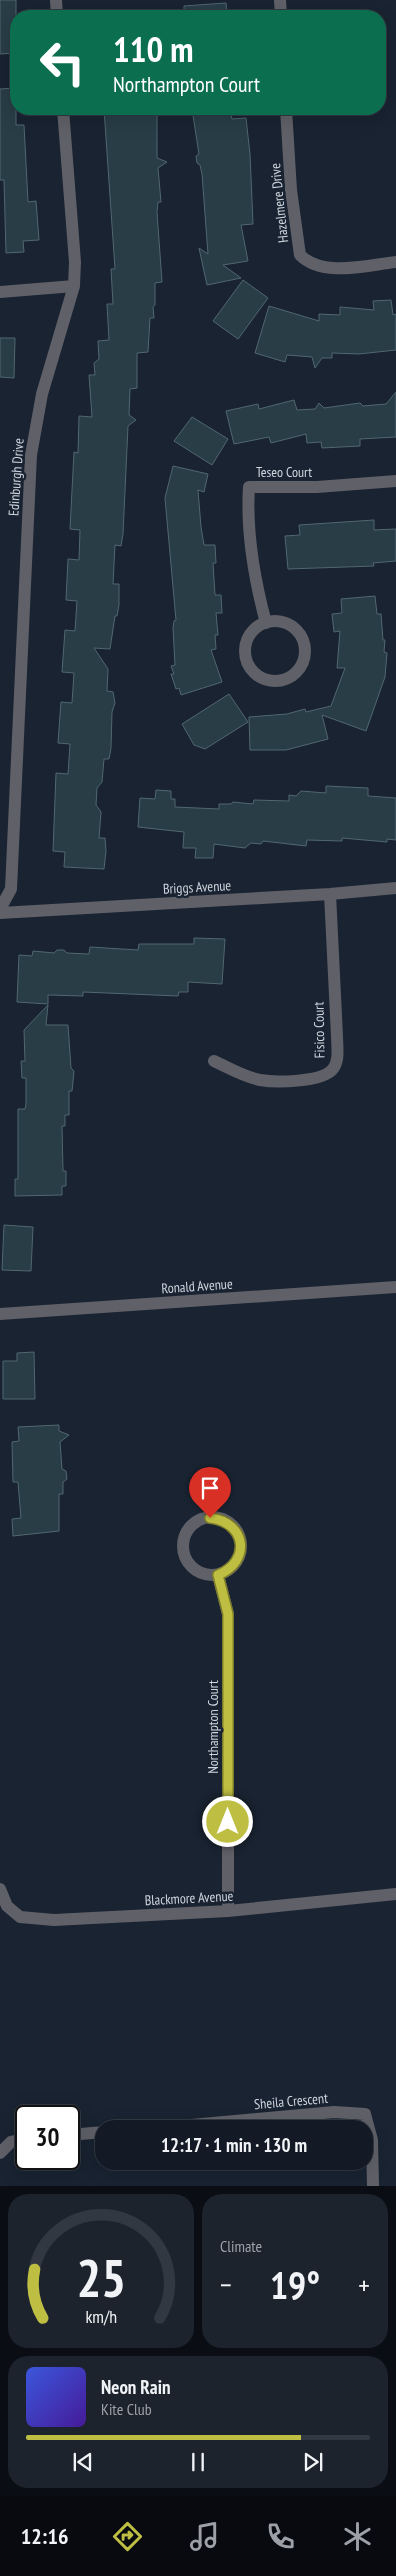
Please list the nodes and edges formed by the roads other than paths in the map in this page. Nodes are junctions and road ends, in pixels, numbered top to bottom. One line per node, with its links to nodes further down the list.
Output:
1 (63, 115): 4 (street, Edinburgh Drive)
2 (286, 115): 3 (street, Hazelmere Drive)
3 (396, 262)
4 (74, 286): 5 (street); 10 (street, Edinburgh Drive)
5 (0, 292)
6 (396, 481): 7 (street, Teseo Court)
7 (266, 623): 7 (street)
8 (396, 888): 9 (street, Briggs Avenue)
9 (330, 894): 10 (street, Briggs Avenue); 11 (street, Fisico Court)
10 (0, 911)
11 (214, 1061)
12 (396, 1287): 13 (street, Ronald Avenue)
13 (0, 1314)
14 (218, 1575): 14 (street); 17 (street, Northampton Court)
15 (0, 1889): 17 (street, Blackmore Avenue)
16 (396, 1894): 17 (street, Blackmore Avenue)
17 (228, 1911)
18 (246, 2120): 19 (street, Sheila Crescent)
19 (367, 2120)
20 (95, 2133): 21 (street)
21 (80, 2134)
22 (15, 2141): 23 (street)
23 (0, 2153)
24 (373, 2170): 25 (street, Sheila Crescent)
25 (373, 2186)

